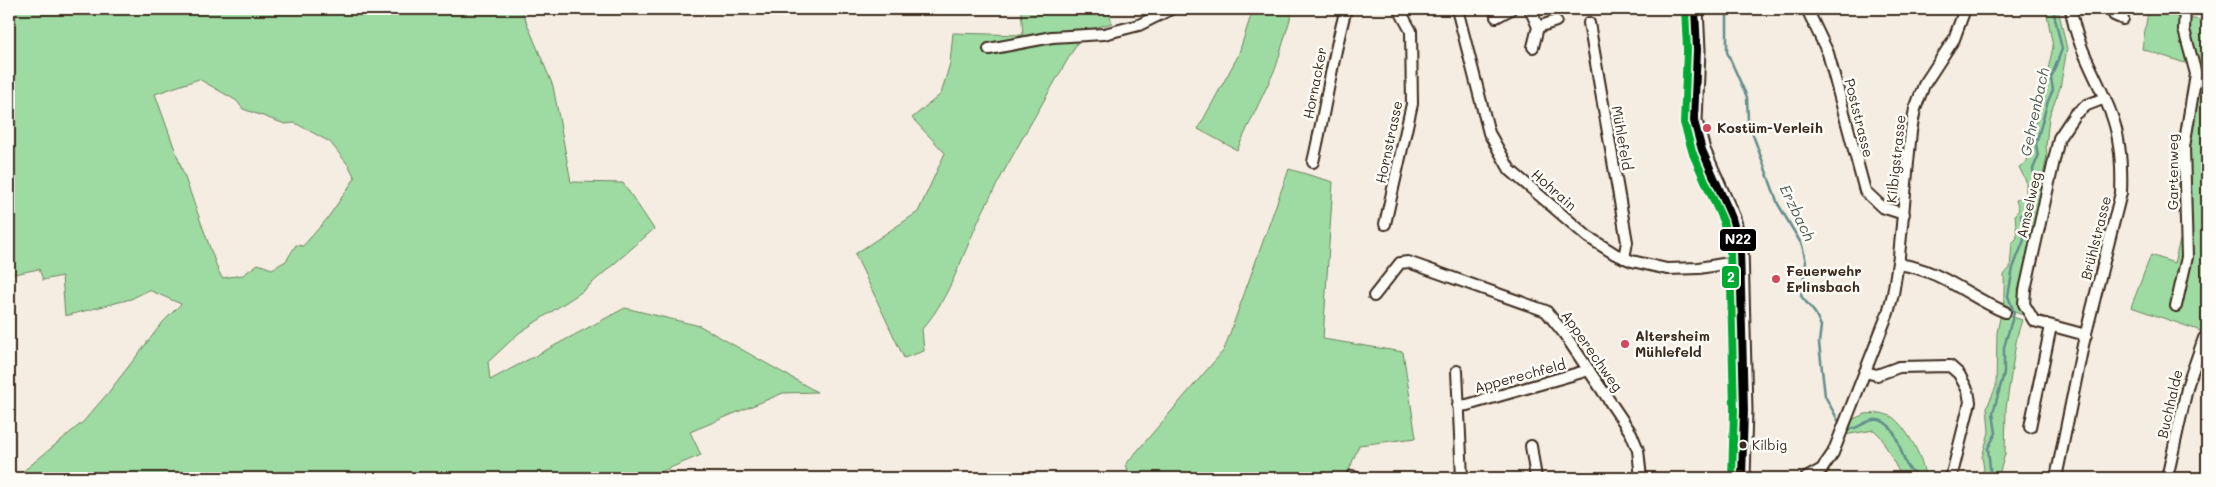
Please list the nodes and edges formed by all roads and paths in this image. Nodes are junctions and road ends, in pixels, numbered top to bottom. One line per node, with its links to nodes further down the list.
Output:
1 (1171, 9): 19 (street)
2 (1346, 9): 21 (street, Hornacker)
3 (1399, 9): 23 (street, Hornstrasse)
4 (1457, 9): 24 (street, Hohrain)
5 (1511, 9): 13 (street)
6 (1530, 9): 17 (street)
7 (1695, 9): 25 (main road)
8 (1807, 9): 22 (street, Poststrasse)
9 (1965, 9): 22 (street, Kilbigstrasse)
10 (2071, 9): 20 (street, Brühlstrasse)
11 (2112, 9): 14 (street)
12 (2185, 9): 28 (street, Gartenweg)
13 (1496, 17)
14 (2122, 19)
15 (1556, 21): 17 (street)
16 (1589, 23): 24 (street, Mühlefeld)
17 (1538, 27): 18 (street)
18 (1533, 47)
19 (989, 49)
20 (2105, 98): 30 (street, Amselweg); 31 (street, Brühlstrasse)
21 (1313, 162)
22 (1904, 214): 26 (street, Kilbigstrasse)
23 (1385, 224)
24 (1624, 258): 25 (street, Hohrain)
25 (1741, 261): 42 (main road)
26 (1898, 264): 29 (street); 35 (street, Kilbigstrasse)
27 (1374, 296): 33 (street, Apperechweg)
28 (2176, 306)
29 (2005, 312)
30 (2051, 326): 31 (street, Amselweg); 37 (street)
31 (2086, 335): 45 (street, Brühlstrasse)
32 (2204, 338): 46 (street, Buchhalde)
33 (1589, 370): 36 (street, Apperechfeld); 41 (street, Apperechweg)
34 (1457, 372): 36 (street, Apperechfeld)
35 (1865, 372): 43 (street, Kilbigstrasse); 44 (street)
36 (1458, 406): 39 (street, Apperechfeld)
37 (2030, 427)
38 (1531, 446): 40 (street)
39 (1462, 478)
40 (1536, 478)
41 (1641, 478)
42 (1742, 478)
43 (1808, 478)
44 (1951, 478)
45 (2056, 478)
46 (2167, 478)

